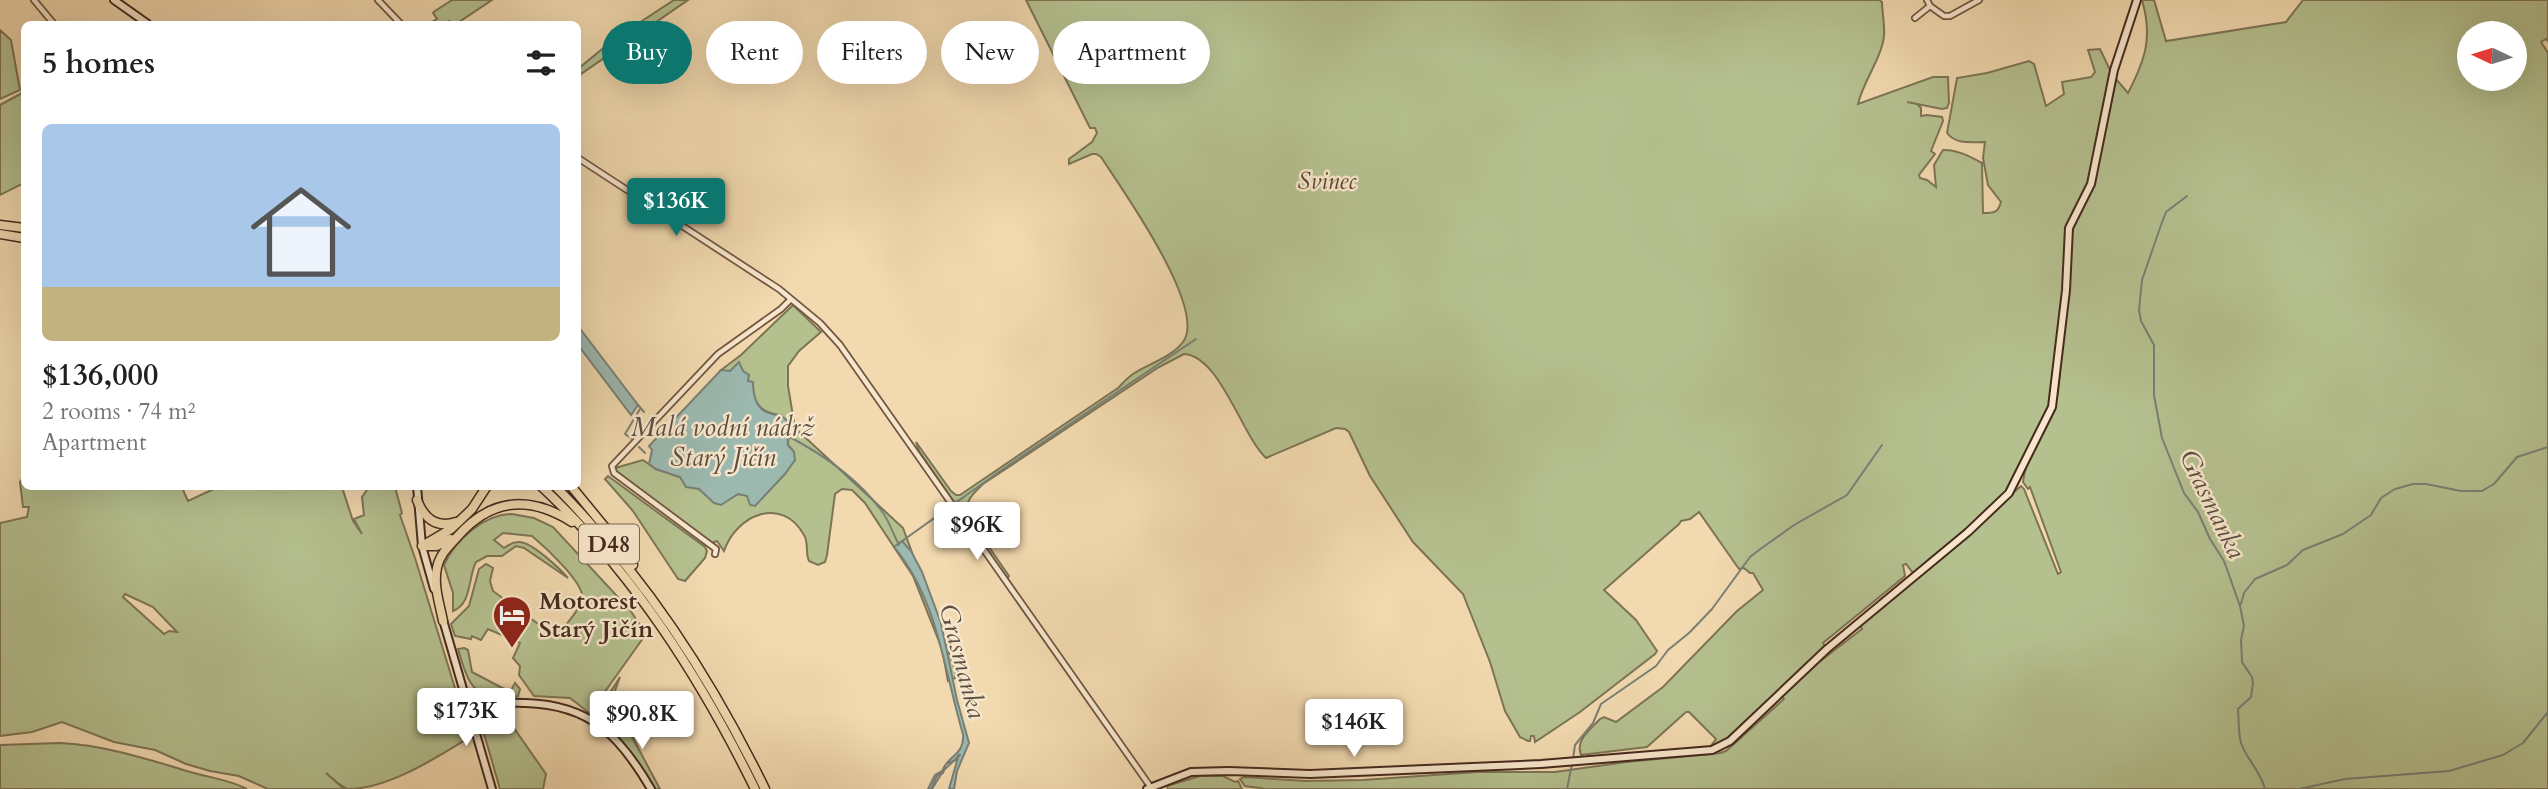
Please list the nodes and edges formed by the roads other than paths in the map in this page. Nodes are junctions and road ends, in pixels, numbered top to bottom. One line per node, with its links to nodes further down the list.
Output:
1 (34, 0): 9 (street)
2 (378, 0): 11 (street)
3 (1927, 0): 7 (street)
4 (1979, 0): 7 (street)
5 (2137, 0): 32 (street)
6 (116, 2): 10 (street)
7 (1930, 6): 8 (street)
8 (1914, 18)
9 (52, 21)
10 (144, 21)
11 (398, 21)
12 (581, 160): 17 (street)
13 (0, 225): 14 (highway)
14 (21, 228)
15 (0, 234): 16 (highway)
16 (21, 238)
17 (790, 300): 28 (street); 32 (street)
18 (417, 490): 23 (street)
19 (484, 490): 24 (highway)
20 (545, 490): 26 (highway, D48)
21 (559, 490): 29 (highway, D48)
22 (574, 490): 29 (highway)
23 (417, 500): 24 (highway); 27 (street)
24 (458, 521): 27 (highway)
25 (461, 532): 26 (highway); 27 (highway); 30 (highway)
26 (588, 534): 35 (highway, D48)
27 (422, 546): 30 (street)
28 (715, 554)
29 (659, 606): 36 (highway, D48)
30 (443, 621): 31 (street)
31 (467, 699): 33 (street); 34 (street)
32 (1150, 788)
33 (492, 789)
34 (652, 789)
35 (755, 789)
36 (765, 789)

